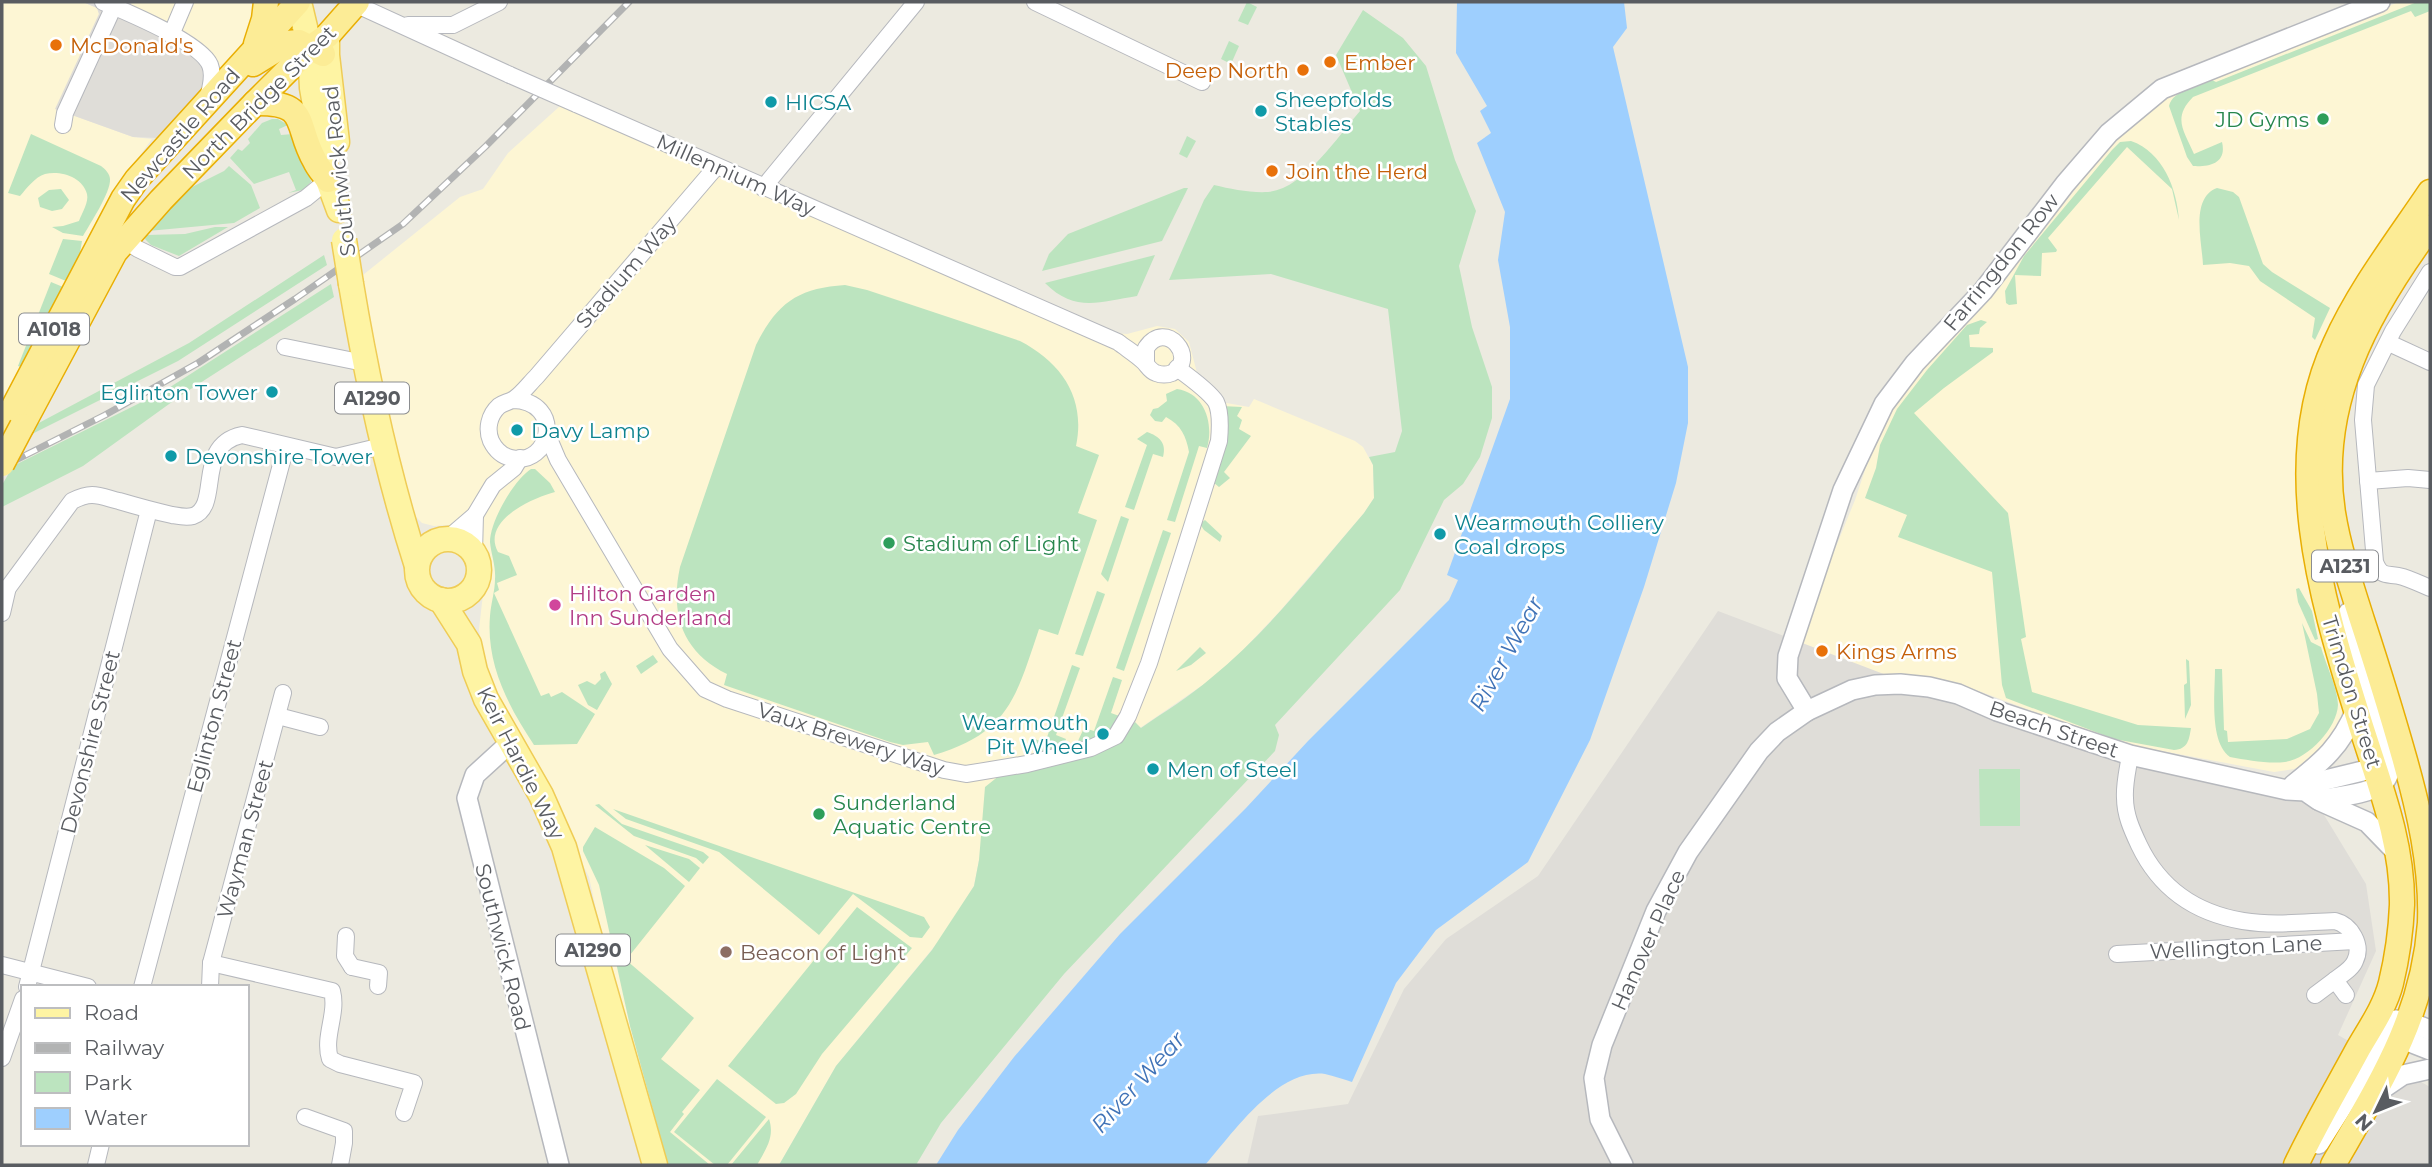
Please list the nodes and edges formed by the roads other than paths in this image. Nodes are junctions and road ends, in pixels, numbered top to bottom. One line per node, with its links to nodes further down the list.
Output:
1 (185, 2): 12 (street)
2 (266, 2): 14 (highway, A1018)
3 (299, 2): 4 (highway); 13 (main road, A1290); 14 (highway, Newcastle Road / A1018)
4 (322, 2)
5 (499, 2): 11 (street)
6 (916, 2): 22 (street)
7 (1035, 2): 16 (street)
8 (2380, 2): 66 (street, Farringdon Row)
9 (356, 3): 11 (street, Millennium Way); 13 (highway, North Bridge Street / A1018)
10 (108, 4): 12 (street); 19 (street)
11 (398, 24): 20 (street, Millennium Way, bridge)
12 (171, 35): 18 (street)
13 (321, 47): 15 (highway); 17 (highway, North Bridge Street / A1018); 21 (main road, Southwick Road / A1290); 24 (main road, Southwick Road / A1290)
14 (255, 48): 15 (highway, Newcastle Road / A1018)
15 (231, 77): 18 (highway, Newcastle Road / A1018)
16 (1202, 82)
17 (255, 103): 21 (highway); 26 (highway, North Bridge Street / A1018)
18 (207, 104): 26 (highway, Newcastle Road / A1018)
19 (64, 125)
20 (716, 167): 22 (street, Millennium Way); 36 (street, Stadium Way)
21 (328, 180): 24 (main road, A1290); 26 (street)
22 (763, 188): 28 (street, Millennium Way)
23 (2430, 192): 65 (highway, Trimdon Street / A1231)
24 (339, 210): 33 (main road, Southwick Road / A1290, bridge)
25 (2430, 227): 57 (highway, Trimdon Street / A1231)
26 (115, 235): 39 (highway, A1018)
27 (2430, 272): 29 (street)
28 (1118, 342): 30 (street, Millennium Way); 34 (street, Millennium Way)
29 (2389, 343): 32 (street); 49 (street)
30 (1149, 344): 34 (street); 35 (street)
31 (285, 347): 33 (street)
32 (2430, 362)
33 (365, 363): 42 (main road, Southwick Road / A1290)
34 (1146, 363): 35 (street)
35 (1177, 368): 46 (street, Vaux Brewery Way)
36 (537, 376): 37 (street, Stadium Way); 38 (street)
37 (513, 400): 38 (street); 43 (street, Stadium Way)
38 (539, 408): 40 (street)
39 (12, 428): 47 (highway, A1018, bridge)
40 (547, 434): 44 (street); 46 (street, Vaux Brewery Way)
41 (286, 446): 42 (street); 51 (street); 85 (street, Eglinton Street)
42 (382, 446): 52 (main road, Southwick Road / A1290)
43 (494, 446): 45 (street); 50 (street, Stadium Way)
44 (538, 450): 45 (street, Stadium Way); 46 (street)
45 (520, 458): 50 (street, Stadium Way)
46 (558, 460)
47 (2, 464)
48 (2430, 480): 49 (street)
49 (2368, 481): 59 (street)
50 (493, 485): 53 (street, Stadium Way)
51 (149, 510): 60 (street); 82 (street, Devonshire Street)
52 (399, 511): 54 (main road); 56 (main road, A1290)
53 (475, 515): 54 (street, Stadium Way); 55 (street, Stadium Way)
54 (444, 539): 55 (main road); 56 (main road)
55 (474, 552): 58 (main road)
56 (417, 566): 61 (main road)
57 (2346, 571): 71 (street); 72 (highway, Trimdon Street / A1231)
58 (475, 586): 61 (main road); 63 (main road, A1290)
59 (2430, 588)
60 (5, 591): 62 (street)
61 (441, 600): 63 (main road, A1290)
62 (2, 612)
63 (468, 644): 69 (main road, Keir Hardie Way / A1290)
64 (283, 693): 67 (street, Wayman Street)
65 (2356, 710): 71 (highway, Trimdon Street / A1231); 73 (street)
66 (1807, 712): 70 (street, Beach Street); 104 (street, Hanover Place)
67 (278, 716): 68 (street); 79 (street, Wayman Street)
68 (320, 727)
69 (510, 743): 102 (street, Southwick Road); 103 (main road, Keir Hardie Way / A1290)
70 (2130, 755): 73 (street, Beach Street); 77 (street)
71 (2381, 774): 72 (street); 73 (street, Beach Street); 74 (highway, Trimdon Street / A1231)
72 (2414, 790): 75 (highway, Trimdon Street / A1231)
73 (2303, 794): 74 (street)
74 (2398, 854): 92 (highway, Trimdon Street / A1231)
75 (2430, 921): 92 (highway, A1231)
76 (346, 936): 81 (street)
77 (2356, 941): 78 (street, Wellington Lane); 83 (street)
78 (2117, 954)
79 (211, 963): 86 (street, Wayman Street); 88 (street)
80 (2, 965): 82 (street)
81 (352, 967): 87 (street); 88 (street)
82 (30, 980): 84 (street)
83 (2335, 980): 89 (street); 90 (street)
84 (71, 985)
85 (143, 985)
86 (210, 985)
87 (378, 986)
88 (332, 991): 97 (street)
89 (2315, 995)
90 (2346, 995)
91 (21, 1005): 94 (street)
92 (2402, 1026): 93 (street); 96 (highway, A1231); 105 (highway, A1231); 106 (main road)
93 (2430, 1051)
94 (2, 1058)
95 (2430, 1069): 96 (street)
96 (2374, 1094): 107 (highway, A1231)
97 (404, 1113)
98 (305, 1117): 101 (street)
99 (101, 1146): 100 (street)
100 (96, 1165)
101 (340, 1165)
102 (559, 1165)
103 (654, 1165)
104 (1623, 1165)
105 (2296, 1165)
106 (2303, 1165)
107 (2333, 1165)

